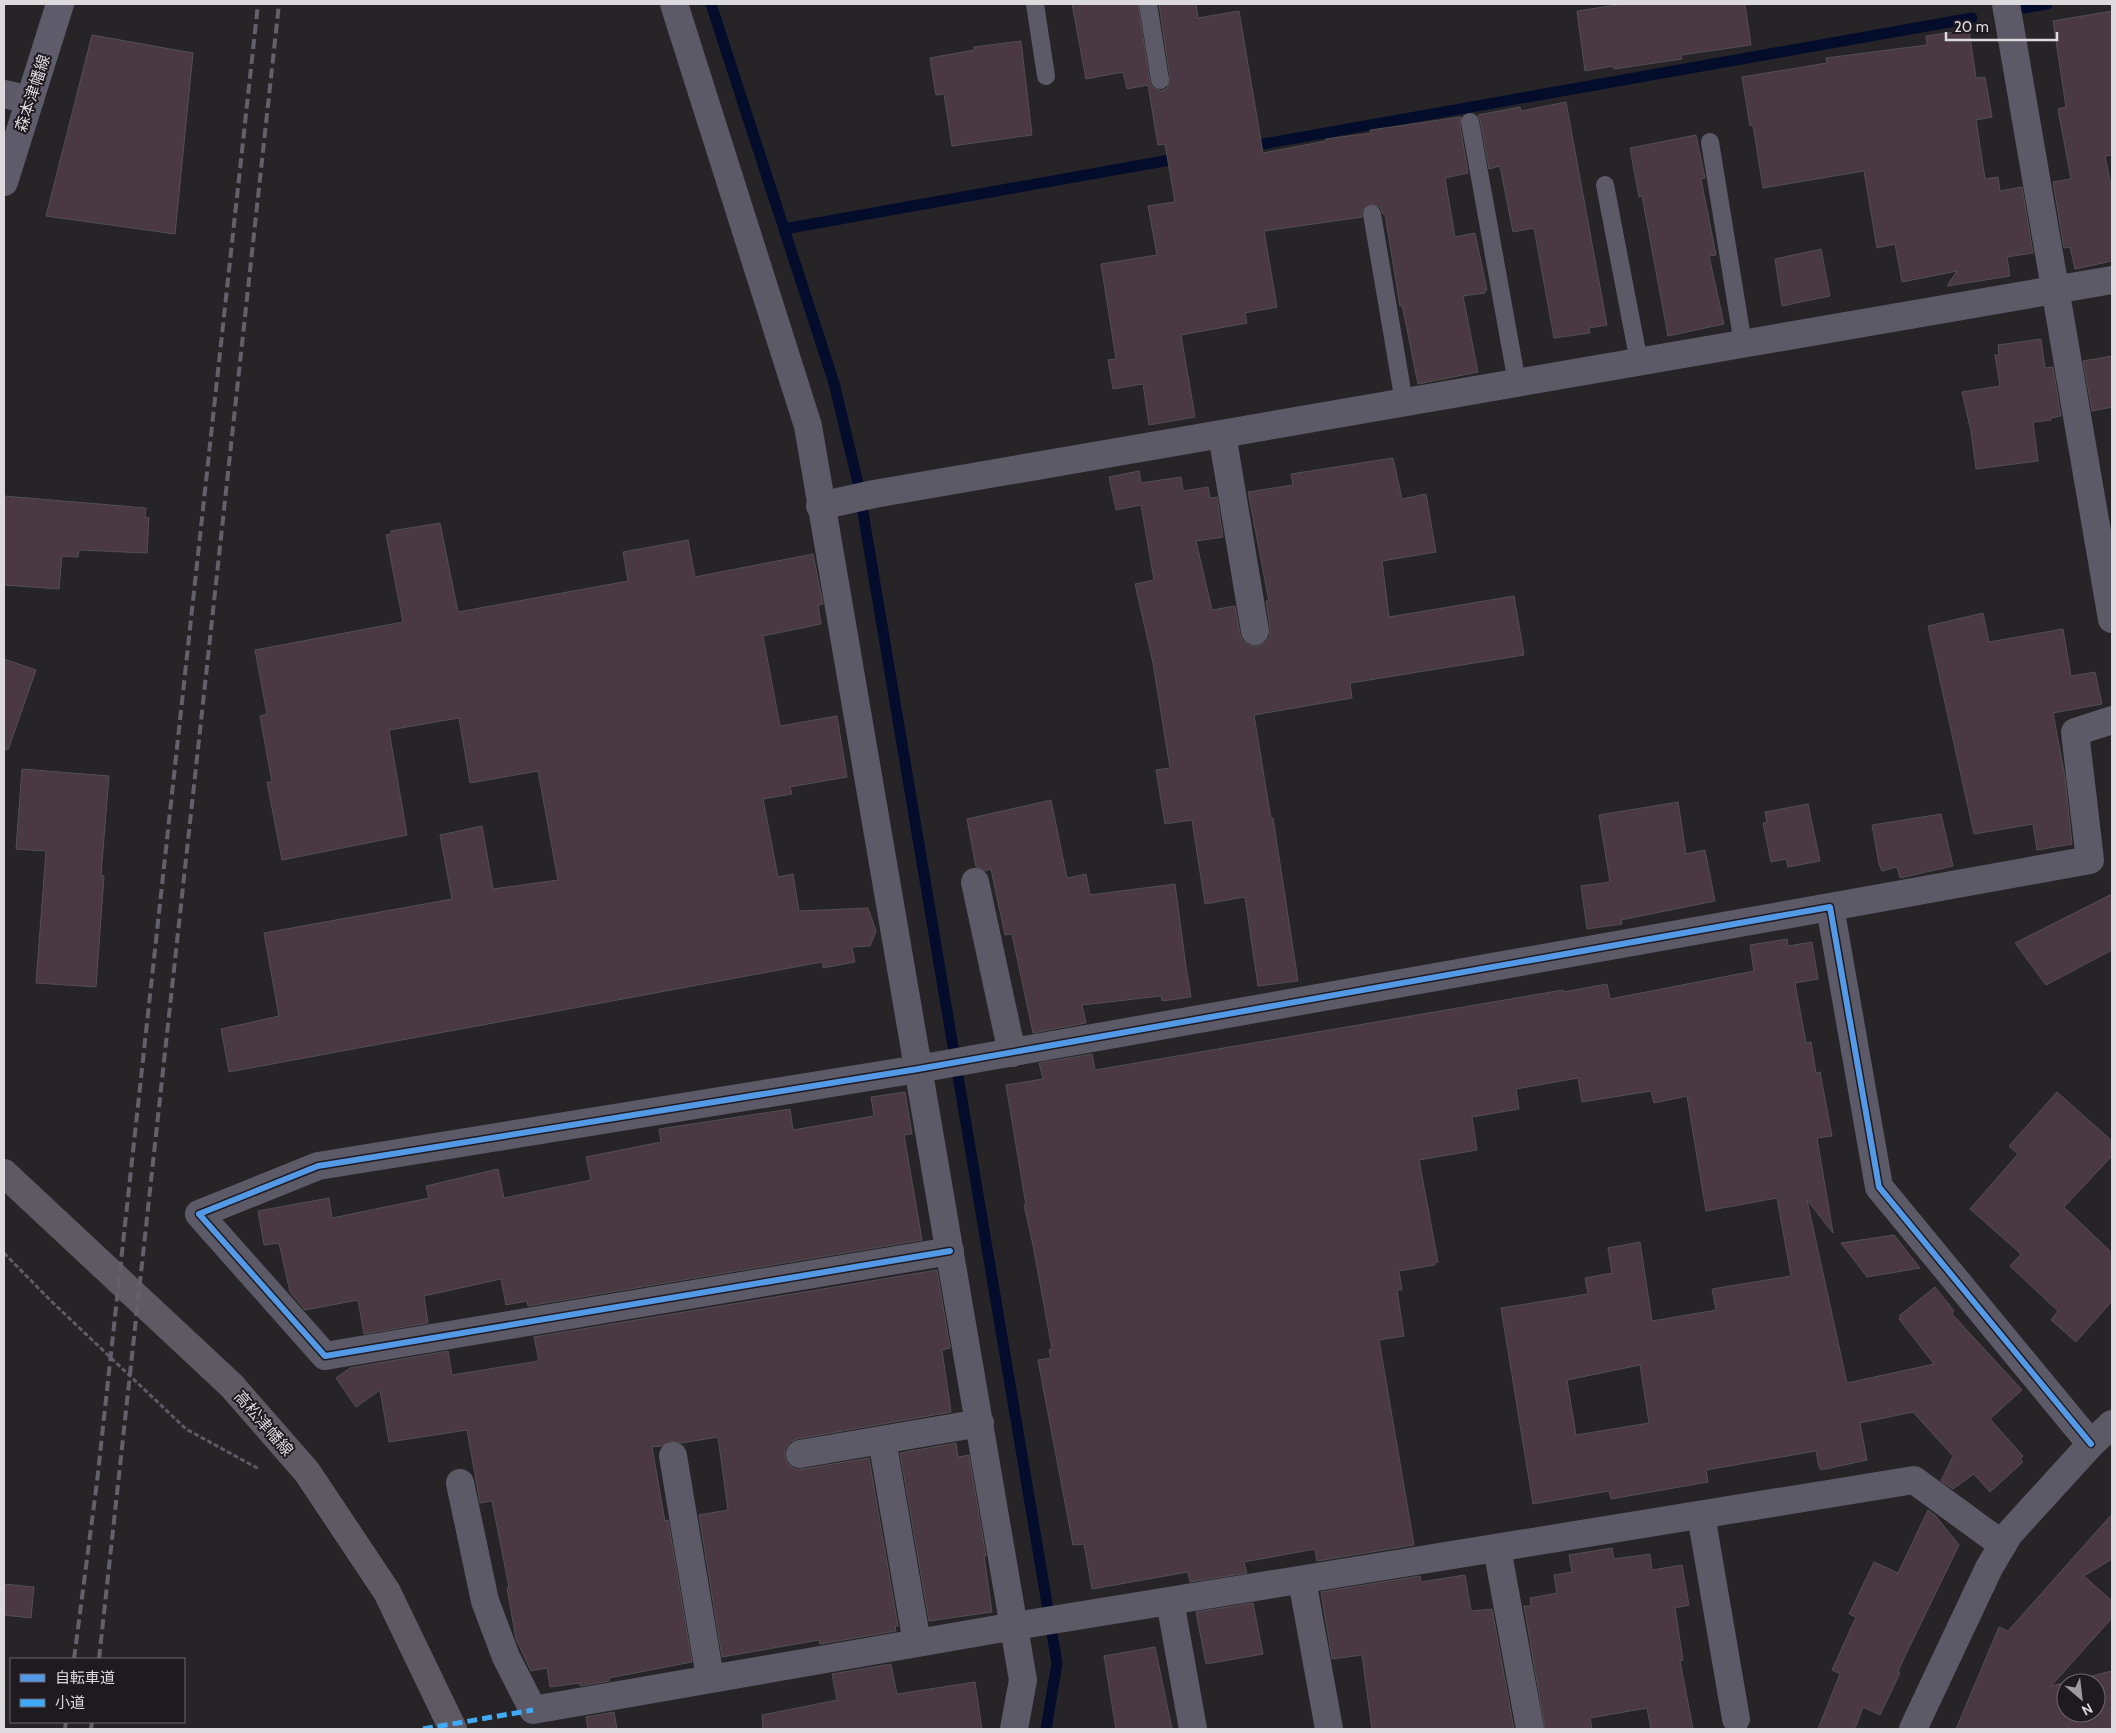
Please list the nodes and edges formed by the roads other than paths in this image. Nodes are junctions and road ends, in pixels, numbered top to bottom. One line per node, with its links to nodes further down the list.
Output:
1 (60, 4): 9 (main road, 森本津幡線)
2 (674, 4): 22 (street)
3 (1035, 4): 6 (lane)
4 (1148, 4): 7 (lane)
5 (2006, 4): 16 (street)
6 (1046, 76)
7 (1160, 80)
8 (4, 94): 9 (street)
9 (30, 100): 12 (main road, 森本津幡線)
10 (1470, 122): 19 (lane)
11 (1710, 142): 17 (lane)
12 (4, 182)
13 (1605, 185): 18 (lane)
14 (1372, 214): 20 (lane)
15 (2112, 280): 16 (street)
16 (2057, 290): 17 (street); 23 (street)
17 (1743, 344): 18 (street)
18 (1640, 362): 19 (street)
19 (1517, 383): 20 (street)
20 (1404, 402): 21 (street)
21 (1222, 434): 22 (street); 24 (street)
22 (831, 504): 29 (street)
23 (2112, 619)
24 (1255, 631)
25 (2112, 720): 27 (street)
26 (975, 882): 28 (street)
27 (1830, 907): 28 (street); 35 (street)
28 (1012, 1053): 29 (street)
29 (930, 1067): 31 (street); 31 (street)
30 (4, 1172): 48 (main road, 高松津幡線)
31 (950, 1251): 32 (street)
32 (980, 1423): 34 (street); 44 (street)
33 (2112, 1424): 35 (street)
34 (882, 1440): 36 (street); 45 (street)
35 (2091, 1444): 40 (street)
36 (800, 1454)
37 (673, 1456): 46 (street)
38 (460, 1483): 46 (street)
39 (1701, 1514): 40 (street); 41 (street); 47 (street)
40 (2003, 1545): 53 (street)
41 (1497, 1548): 42 (street); 52 (street)
42 (1302, 1580): 43 (street); 51 (street)
43 (1170, 1601): 44 (street); 50 (street)
44 (1025, 1625): 45 (street); 49 (street)
45 (917, 1643): 46 (street)
46 (710, 1678)
47 (1736, 1719)
48 (453, 1729)
49 (1014, 1729)
50 (1193, 1729)
51 (1329, 1729)
52 (1530, 1729)
53 (1913, 1729)

